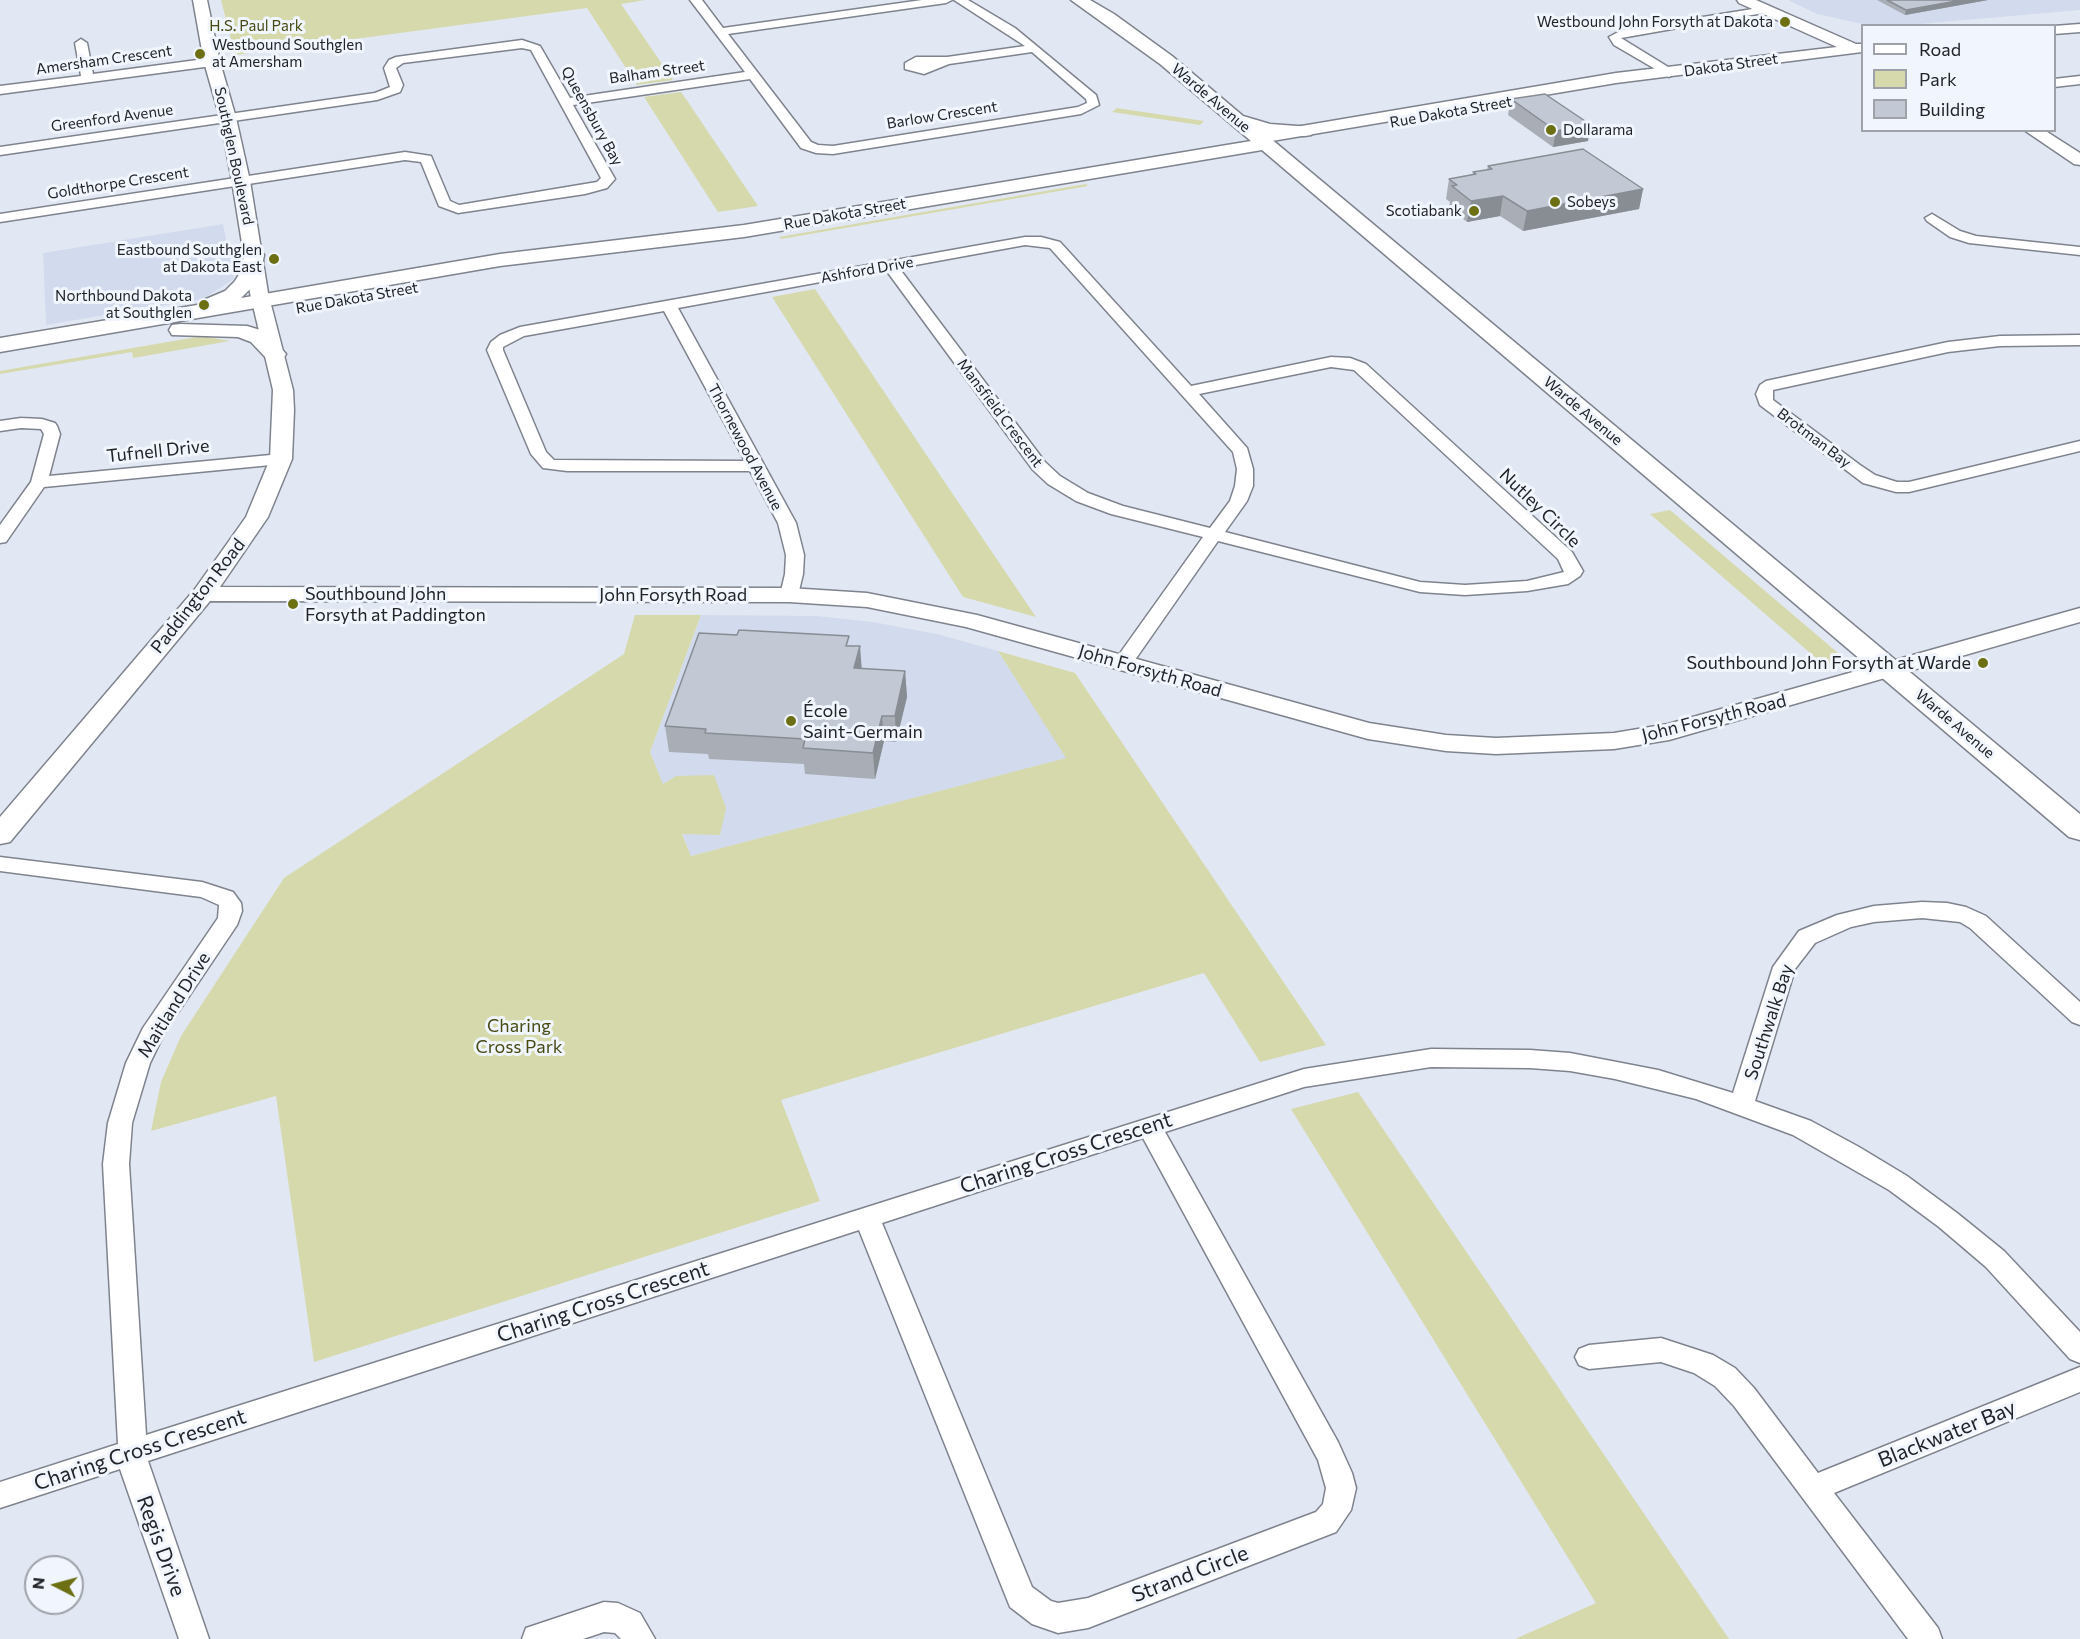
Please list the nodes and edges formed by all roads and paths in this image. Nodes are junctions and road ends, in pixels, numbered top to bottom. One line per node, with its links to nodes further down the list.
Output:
1 (200, 0): 19 (street, Southglen Boulevard)
2 (696, 0): 12 (street, Barlow Crescent)
3 (946, 0): 12 (street)
4 (960, 0): 15 (street, Barlow Crescent)
5 (1079, 0): 28 (main road, Warde Avenue)
6 (1744, 0): 7 (street)
7 (1767, 5): 8 (street); 9 (street); 20 (street)
8 (1799, 24): 16 (street); 17 (street)
9 (1829, 26): 13 (street); 16 (street)
10 (2080, 28): 11 (street)
11 (2056, 30)
12 (720, 32): 21 (street, Barlow Crescent)
13 (1861, 34)
14 (81, 43): 22 (street)
15 (1035, 48): 18 (street); 21 (street, Barlow Crescent)
16 (1861, 50): 17 (street, Dakota Street)
17 (1793, 57): 20 (street, Dakota Street)
18 (947, 61)
19 (212, 62): 22 (street, Amersham Crescent); 27 (street, Southglen Boulevard)
20 (1670, 73): 29 (street, Rue Dakota Street); 30 (street, Rue Dakota Street)
21 (752, 75): 26 (street, Balham Street)
22 (88, 78): 25 (street, Amersham Crescent)
23 (2080, 80): 24 (street)
24 (2056, 83)
25 (0, 90)
26 (566, 102): 27 (street, Queensbury Bay); 38 (street, Queensbury Bay)
27 (228, 118): 35 (street, Greenford Avenue); 38 (street, Southglen Boulevard)
28 (1237, 119): 29 (main road); 33 (main road, Warde Avenue); 34 (main road)
29 (1305, 131): 33 (street)
30 (1327, 132): 33 (street, Rue Dakota Street); 37 (main road)
31 (2036, 132): 36 (street)
32 (2054, 132): 36 (street)
33 (1263, 141): 34 (main road, Rue Dakota Street); 37 (main road, Warde Avenue)
34 (1209, 149): 37 (main road); 45 (main road, Rue Dakota Street)
35 (0, 151)
36 (2078, 153)
37 (1291, 165): 63 (main road, Warde Avenue)
38 (241, 181): 39 (street, Goldthorpe Crescent); 42 (street, Southglen Boulevard)
39 (0, 218)
40 (1932, 218): 41 (street)
41 (2080, 251)
42 (254, 255): 45 (street, Southglen Boulevard); 46 (main road)
43 (890, 266): 44 (street, Ashford Drive); 51 (street, Ashford Drive); 57 (street, Mansfield Crescent)
44 (669, 306): 55 (street, Thornewood Avenue); 55 (street, Ashford Drive)
45 (263, 307): 46 (main road, Rue Dakota Street); 49 (street, Paddington Road)
46 (169, 323): 48 (main road, Rue Dakota Street); 49 (main road); 50 (main road, Rue Dakota Street)
47 (2080, 340): 53 (street, Brotman Bay)
48 (0, 345)
49 (275, 354): 54 (street, Paddington Road)
50 (0, 358)
51 (1188, 391): 57 (street, Ashford Drive); 57 (street, Nutley Circle)
52 (0, 426): 56 (street)
53 (2080, 446)
54 (280, 459): 56 (street, Tufnell Drive); 59 (street, Paddington Road)
55 (756, 466): 60 (street, Thornewood Avenue)
56 (39, 483): 58 (street)
57 (1214, 535): 62 (street, Ashford Drive)
58 (0, 538)
59 (203, 594): 60 (street, John Forsyth Road); 65 (street, Paddington Road)
60 (789, 595): 62 (street, John Forsyth Road)
61 (2080, 615): 63 (street, John Forsyth Road)
62 (1123, 663): 63 (street, John Forsyth Road)
63 (1891, 670): 64 (main road, Warde Avenue)
64 (2080, 830)
65 (0, 835)
66 (0, 864): 74 (street, Maitland Drive)
67 (2080, 1016): 68 (street, Southwalk Bay)
68 (1742, 1105): 69 (street, Charing Cross Crescent); 71 (street, Charing Cross Crescent)
69 (1149, 1126): 70 (street, Charing Cross Crescent); 70 (street, Strand Circle)
70 (867, 1217): 74 (street, Charing Cross Crescent)
71 (2080, 1351)
72 (1589, 1358): 75 (street)
73 (2080, 1379): 75 (street, Blackwater Bay)
74 (133, 1452): 76 (street, Charing Cross Crescent); 77 (street, Regis Drive)
75 (1814, 1488): 80 (street)
76 (0, 1495)
77 (194, 1639)
78 (537, 1639): 79 (street)
79 (640, 1639)
80 (1927, 1639)

